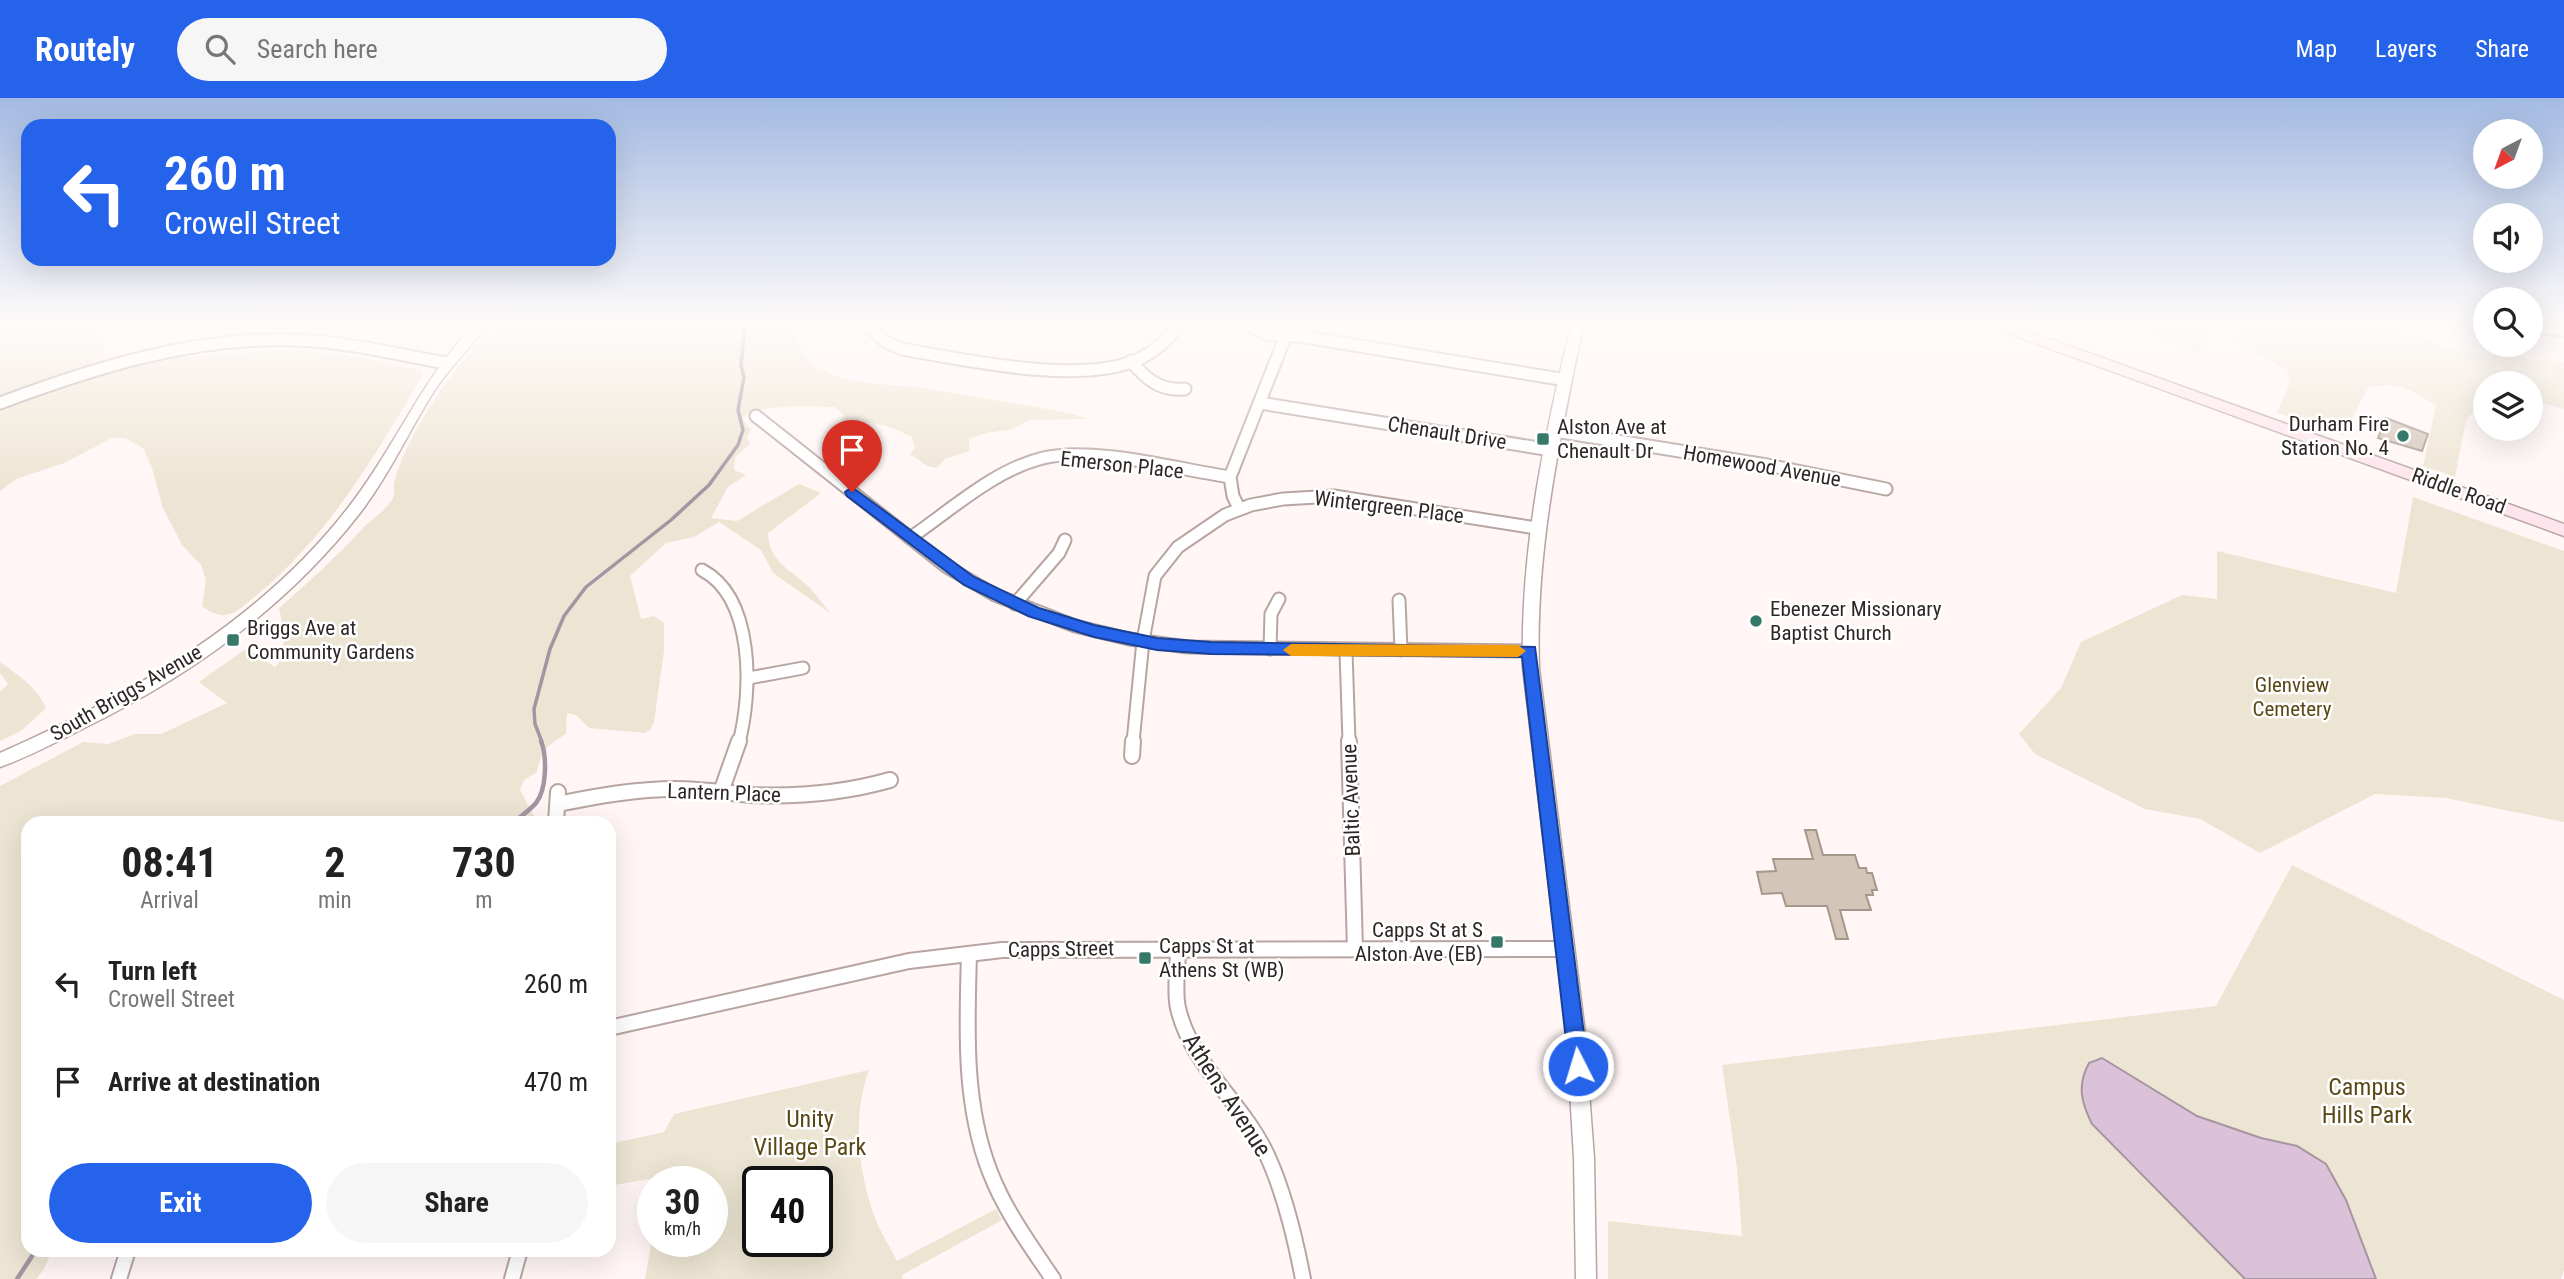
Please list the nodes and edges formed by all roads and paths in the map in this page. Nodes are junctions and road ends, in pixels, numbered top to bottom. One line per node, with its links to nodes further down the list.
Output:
1 (69, 380): 8 (street)
2 (435, 380): 32 (street, South Briggs Avenue)
3 (1149, 380): 7 (street)
4 (1269, 380): 9 (street)
5 (1566, 380): 11 (street)
6 (2150, 380): 17 (main road, Riddle Road)
7 (1185, 389)
8 (0, 403)
9 (1260, 403): 12 (street, Chenault Drive); 13 (street)
10 (756, 416): 18 (street)
11 (1555, 431): 12 (street); 14 (street, Homewood Avenue)
12 (1551, 450): 16 (street)
13 (1230, 477): 15 (street); 18 (street, Emerson Place)
14 (1886, 489)
15 (1239, 508): 16 (street, Wintergreen Place); 24 (street, Wintergreen Place)
16 (1536, 528): 28 (street)
17 (2564, 530)
18 (910, 538): 23 (street)
19 (1065, 540): 23 (street)
20 (702, 570): 30 (street)
21 (1279, 599): 25 (street)
22 (1399, 600): 26 (street)
23 (1015, 604): 24 (street)
24 (1143, 641): 25 (street); 31 (street, Wintergreen Place)
25 (1270, 649): 27 (street)
26 (1401, 650): 27 (street); 28 (street)
27 (1346, 651): 37 (street, Baltic Avenue)
28 (1530, 651): 38 (street)
29 (803, 668): 30 (street)
30 (749, 678): 34 (street)
31 (1132, 756)
32 (0, 760)
33 (890, 780): 34 (street, Lantern Place)
34 (721, 792): 35 (street, Lantern Place)
35 (556, 816)
36 (1178, 948): 37 (street, Capps Street); 39 (street, Capps Street); 43 (street, Athens Avenue)
37 (1355, 949): 38 (street, Capps Street)
38 (1564, 949): 47 (street)
39 (969, 954): 40 (street, Capps Street); 46 (street)
40 (616, 1026)
41 (126, 1257): 44 (street)
42 (518, 1257): 45 (street)
43 (1300, 1278)
44 (119, 1279)
45 (512, 1279)
46 (1053, 1279)
47 (1586, 1279)

